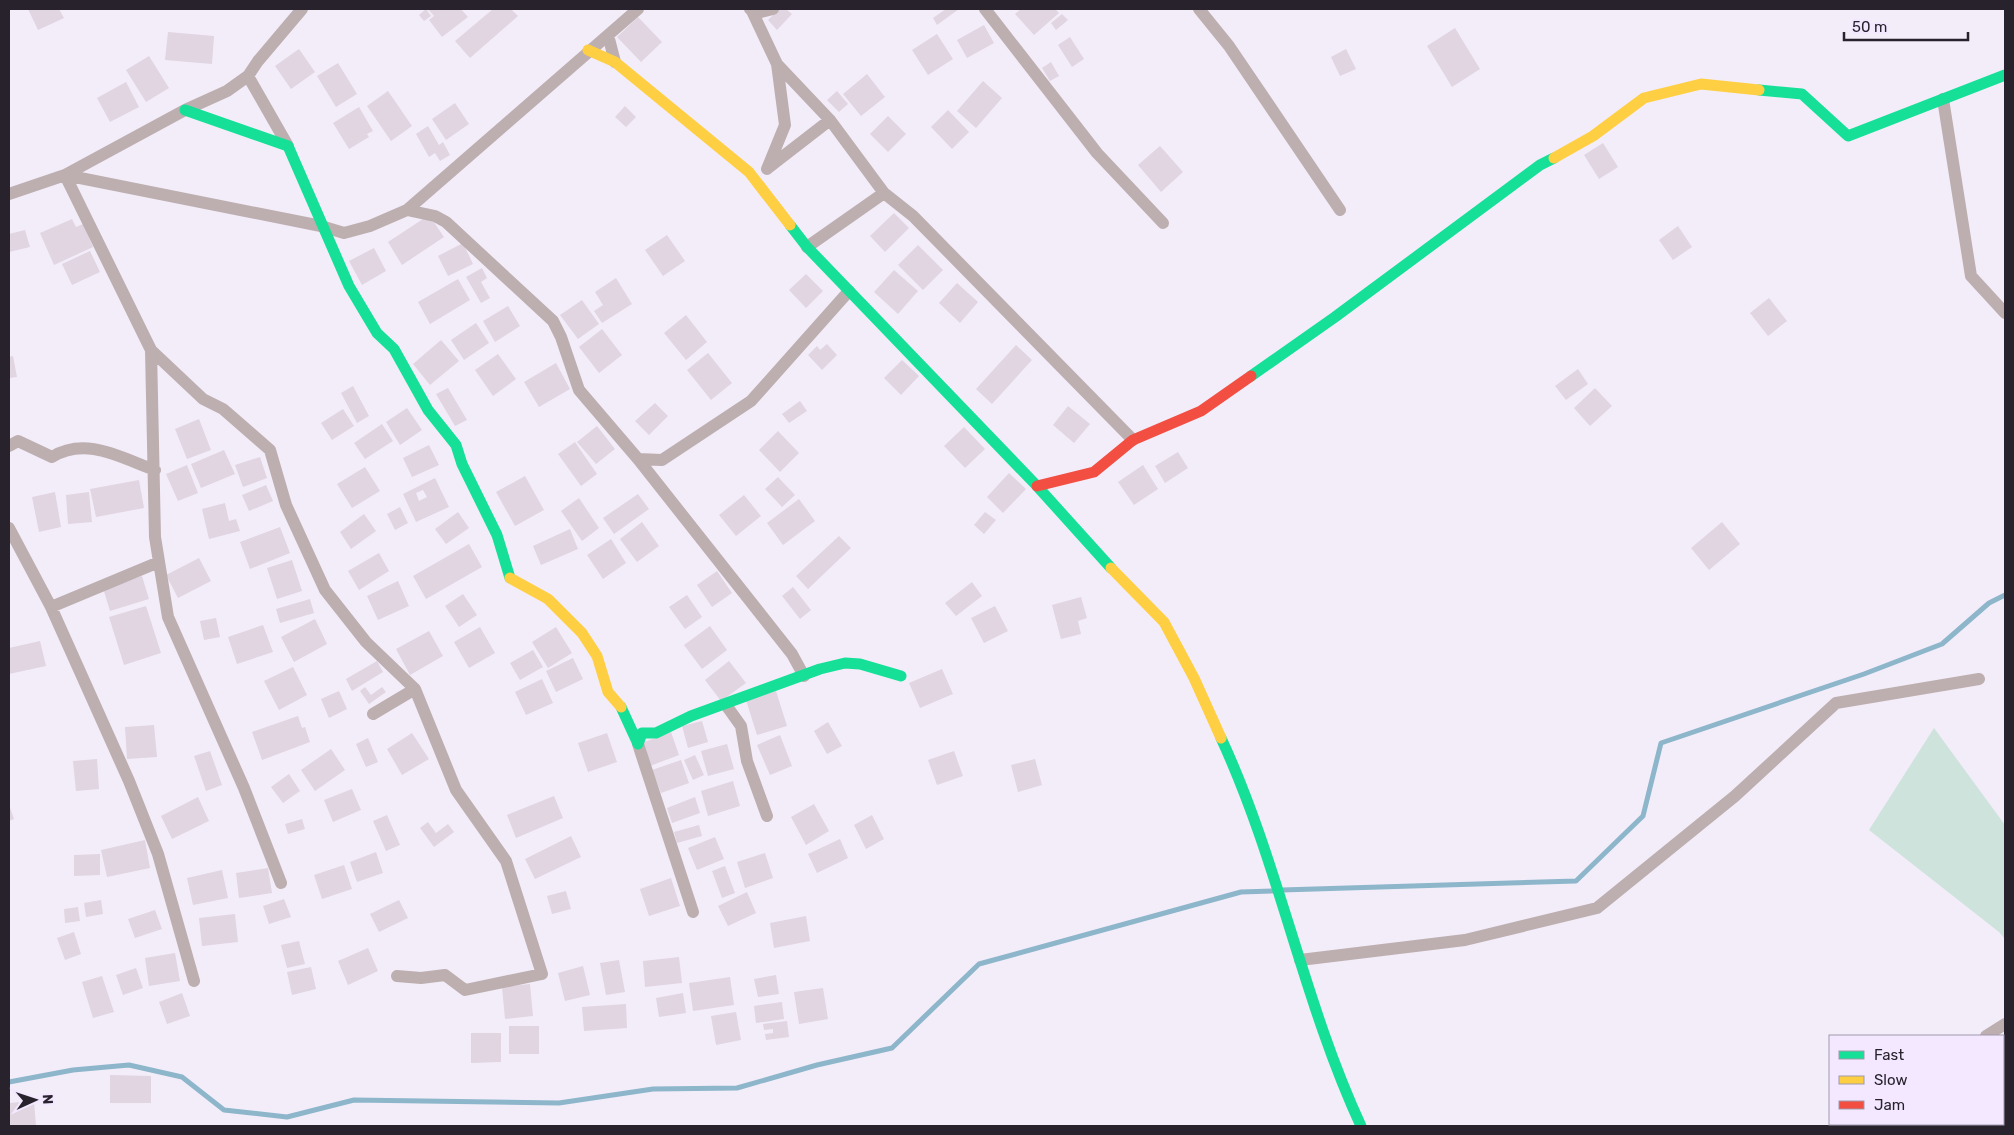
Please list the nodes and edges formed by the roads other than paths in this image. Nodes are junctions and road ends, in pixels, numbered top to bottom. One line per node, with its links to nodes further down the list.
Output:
1 (302, 9): 12 (street)
2 (638, 9): 7 (street)
3 (773, 9): 6 (street)
4 (985, 9): 24 (street)
5 (1198, 9): 23 (street)
6 (751, 10): 10 (street)
7 (608, 35): 8 (street); 9 (street)
8 (588, 50): 9 (street); 22 (street)
9 (615, 62): 18 (street)
10 (777, 64): 15 (street); 17 (street)
11 (2005, 75): 13 (street)
12 (248, 76): 14 (street); 16 (street)
13 (1943, 99): 30 (street); 32 (street)
14 (185, 110): 16 (street); 19 (street)
15 (830, 120): 17 (street); 21 (street)
16 (288, 146): 25 (street)
17 (767, 169): 18 (street)
18 (749, 172): 28 (street)
19 (65, 175): 20 (street); 25 (street); 31 (street)
20 (9, 194)
21 (884, 194): 28 (street); 32 (street)
22 (407, 210): 26 (street); 34 (street)
23 (1340, 210)
24 (1163, 223)
25 (321, 226): 26 (street); 27 (street)
26 (344, 233): 27 (street)
27 (332, 245): 46 (street)
28 (807, 247): 29 (street)
29 (849, 291): 34 (street); 36 (street)
30 (2005, 313)
31 (151, 350): 35 (street); 43 (street)
32 (1133, 440): 36 (street)
33 (9, 446): 35 (street)
34 (638, 459): 40 (street)
35 (155, 470): 38 (street)
36 (1037, 486): 50 (street)
37 (9, 528): 39 (street)
38 (159, 562): 39 (street); 48 (street)
39 (50, 607): 52 (street)
40 (804, 676): 41 (street); 44 (street)
41 (901, 676)
42 (1979, 679): 50 (street)
43 (415, 688): 45 (street); 51 (street)
44 (726, 706): 46 (street); 47 (street)
45 (373, 714)
46 (638, 744): 49 (street)
47 (767, 816)
48 (281, 883)
49 (693, 912)
50 (1300, 960): 55 (street)
51 (397, 976)
52 (194, 981)
53 (2005, 1024): 54 (street)
54 (1988, 1035)
55 (1361, 1126)

